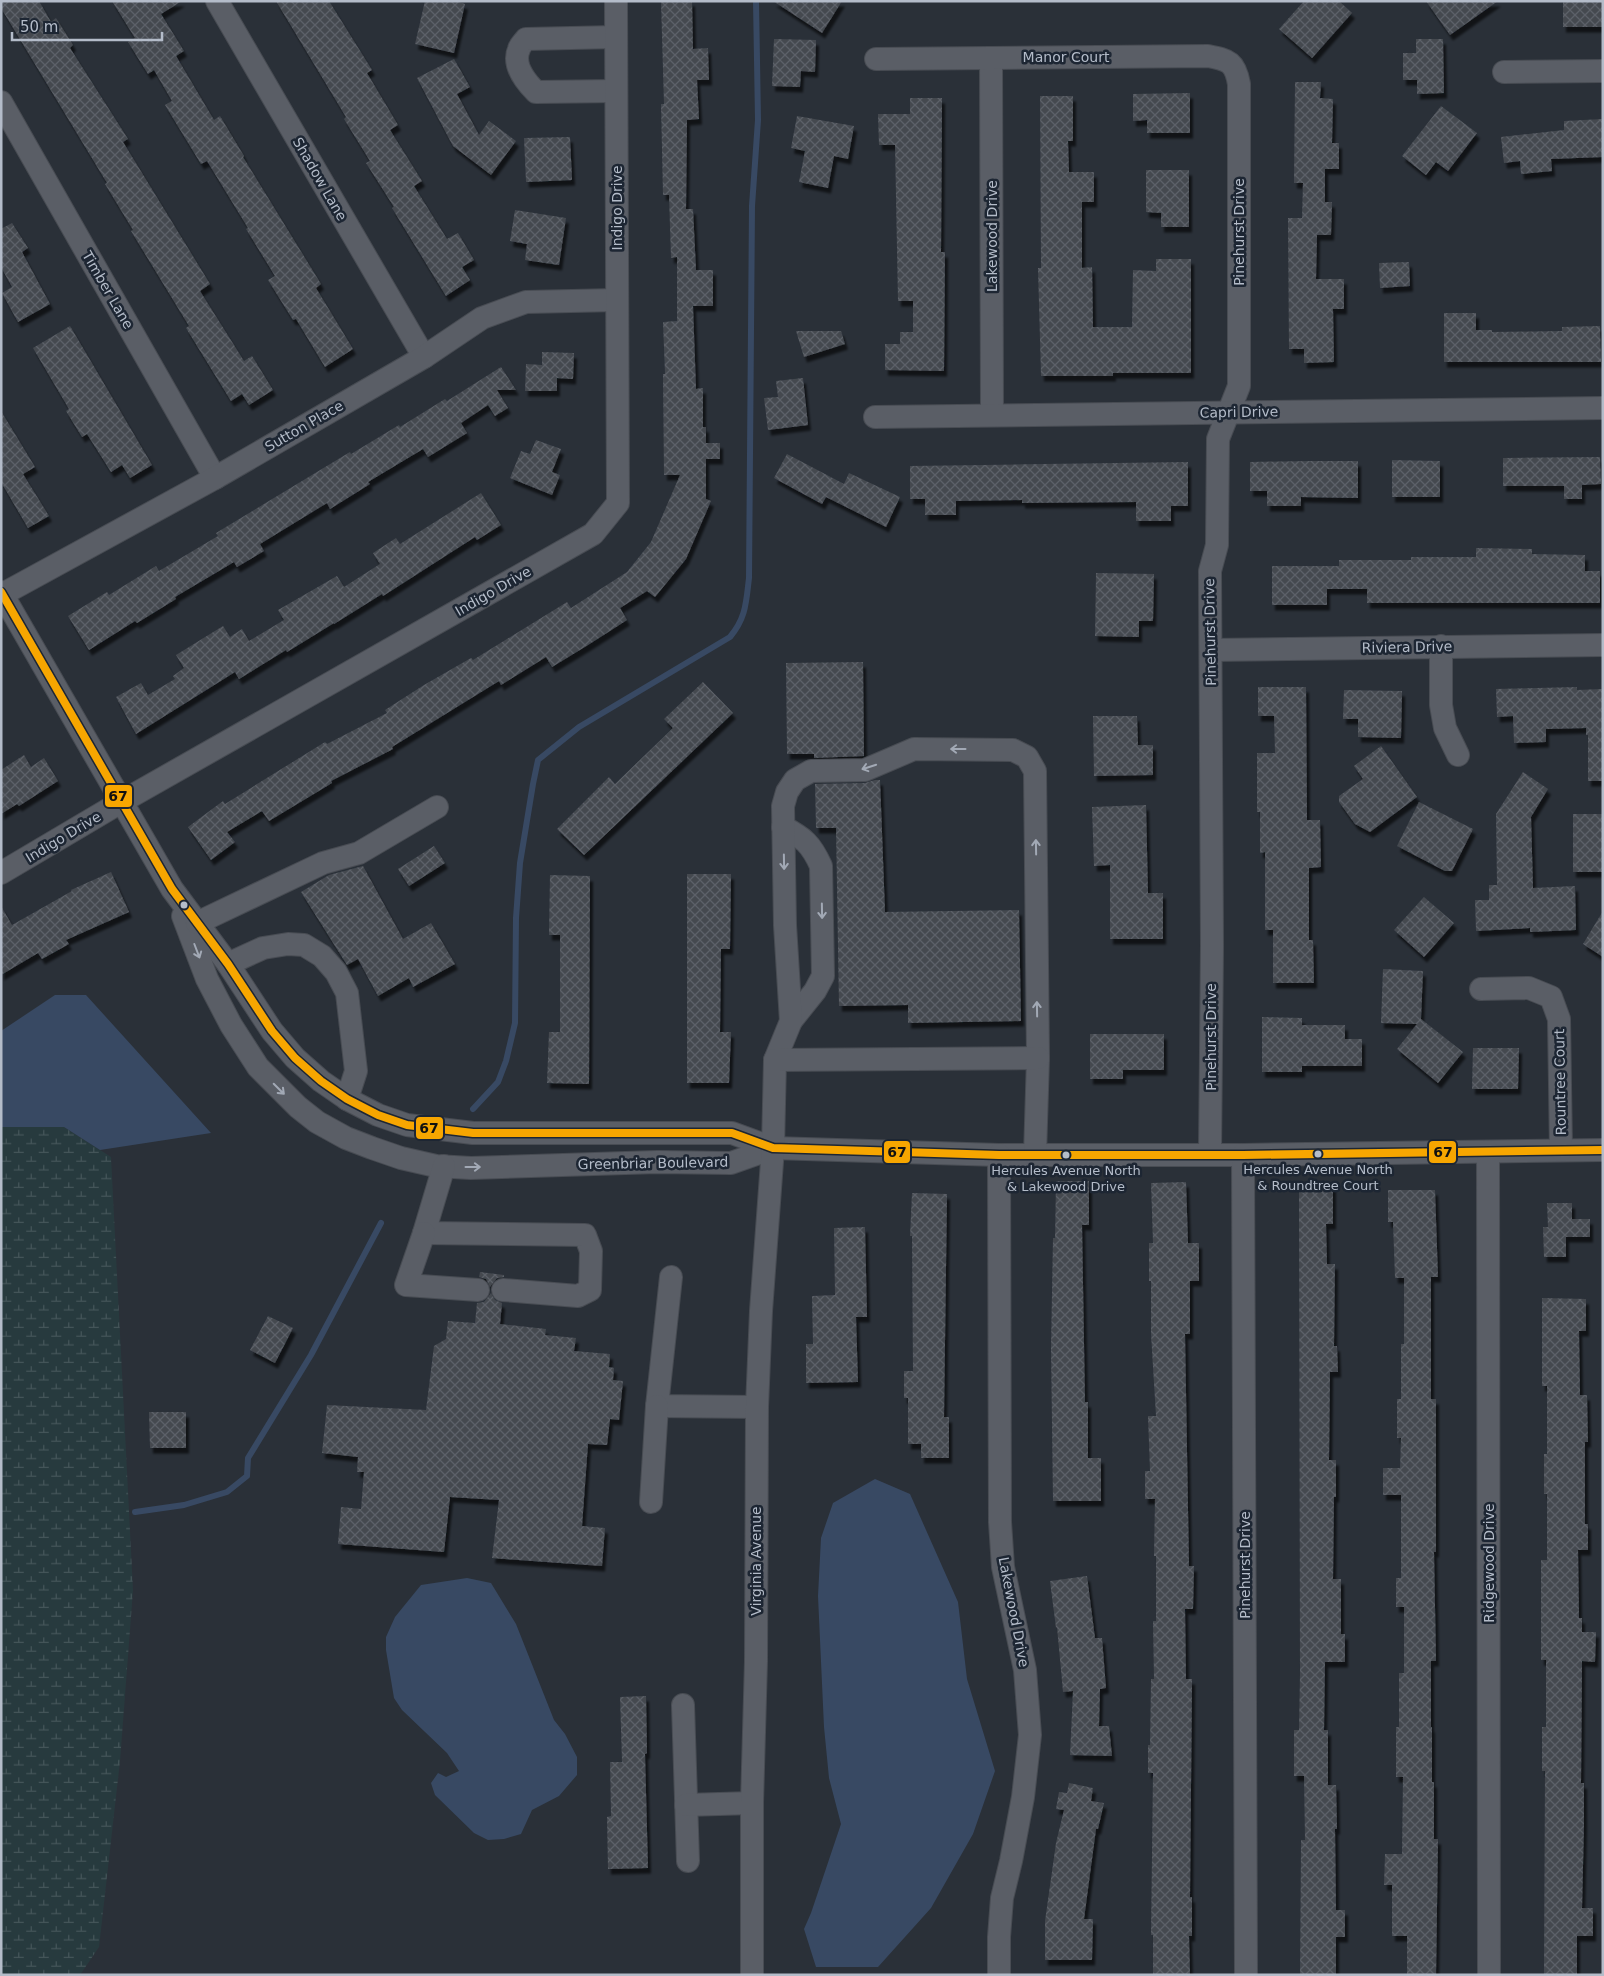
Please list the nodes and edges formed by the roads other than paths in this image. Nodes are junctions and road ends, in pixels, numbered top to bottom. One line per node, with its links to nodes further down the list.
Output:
1 (217, 1): 12 (street, Shadow Lane)
2 (616, 1): 3 (street, Indigo Drive)
3 (616, 37): 9 (street, Indigo Drive); 9 (street)
4 (991, 58): 5 (street, Manor Court); 8 (street, Manor Court); 15 (street, Lakewood Drive)
5 (876, 59)
6 (1603, 71): 7 (street)
7 (1504, 72)
8 (1239, 84): 14 (street, Pinehurst Drive)
9 (616, 91): 11 (street, Indigo Drive)
10 (1, 102): 17 (street, Timber Lane)
11 (617, 300): 12 (street, Sutton Place); 23 (street, Indigo Drive)
12 (424, 356): 17 (street, Sutton Place)
13 (1603, 408): 14 (street, Capri Drive)
14 (1229, 412): 15 (street, Capri Drive); 21 (street, Pinehurst Drive)
15 (992, 414): 16 (street, Capri Drive)
16 (875, 417)
17 (215, 478): 18 (street, Sutton Place)
18 (2, 593): 23 (street, Greenbriar Boulevard)
19 (1603, 645): 20 (street, Riviera Drive)
20 (1442, 646): 21 (street, Riviera Drive); 22 (street)
21 (1211, 650): 41 (street, Pinehurst Drive)
22 (1458, 755)
23 (121, 802): 26 (street, Indigo Drive); 27 (street, Greenbriar Boulevard)
24 (437, 807): 28 (street)
25 (783, 827): 31 (street, one-way to 31); 31 (street, one-way to 31); 32 (street, one-way to 25)
26 (1, 873)
27 (172, 889): 28 (street, Greenbriar Boulevard); 43 (street, Greenbriar Boulevard, one-way to 43)
28 (197, 923): 29 (street, Greenbriar Boulevard)
29 (228, 964): 34 (street, Greenbriar Boulevard); 34 (street)
30 (1481, 989): 36 (street, Rountree Court)
31 (791, 1021): 33 (street)
32 (1038, 1058): 33 (street); 40 (street)
33 (775, 1060): 35 (street, Virginia Avenue)
34 (347, 1099): 35 (street, Greenbriar Boulevard)
35 (773, 1148): 39 (street); 43 (street, Greenbriar Boulevard, one-way to 35); 49 (street, Virginia Avenue)
36 (1560, 1150): 37 (street); 38 (street)
37 (1603, 1150)
38 (1488, 1152): 42 (street); 58 (street, Ridgewood Drive)
39 (999, 1155): 40 (street); 56 (street, Lakewood Drive)
40 (1035, 1155): 41 (street)
41 (1210, 1155): 42 (street)
42 (1243, 1155): 57 (street, Pinehurst Drive)
43 (444, 1166): 44 (street)
44 (424, 1233): 46 (street); 47 (street)
45 (670, 1277): 48 (street)
46 (478, 1290)
47 (503, 1290)
48 (657, 1406): 49 (street); 50 (street)
49 (757, 1407): 52 (street, Virginia Avenue)
50 (651, 1502)
51 (682, 1705): 53 (street)
52 (752, 1803): 53 (street); 55 (street, Virginia Avenue)
53 (686, 1805): 54 (street)
54 (688, 1862)
55 (752, 1975)
56 (999, 1975)
57 (1246, 1975)
58 (1489, 1975)

